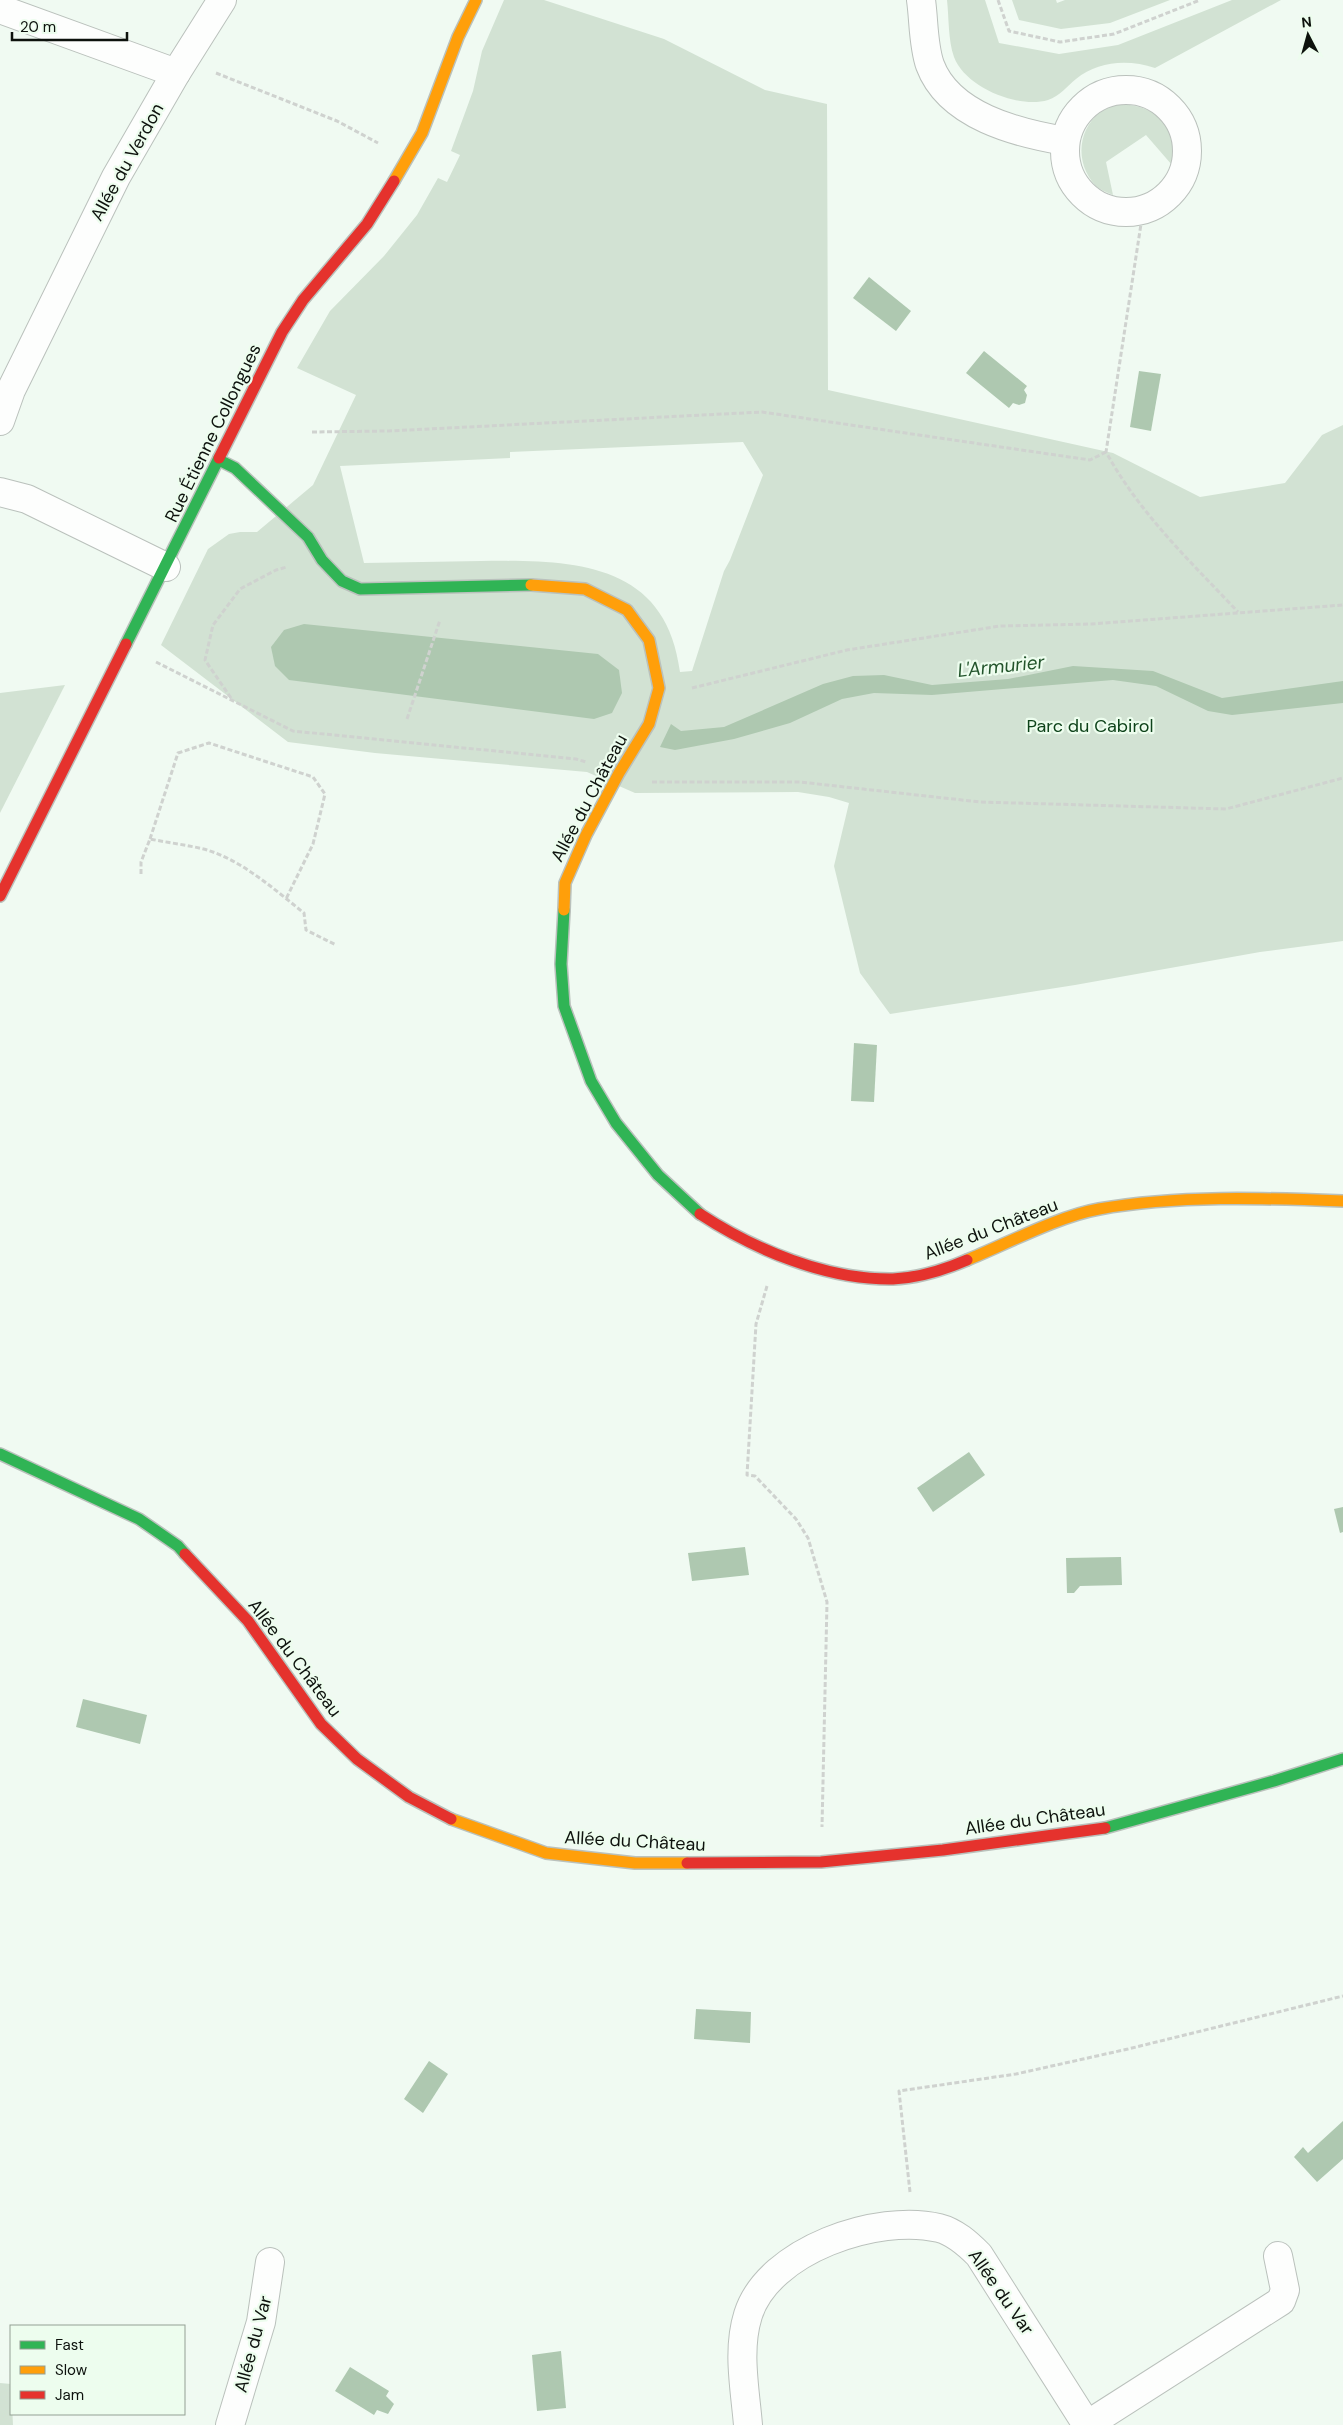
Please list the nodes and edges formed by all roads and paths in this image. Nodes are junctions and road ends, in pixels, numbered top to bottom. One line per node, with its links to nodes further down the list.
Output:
1 (222, 0): 7 (street, Allée du Verdon)
2 (476, 0): 14 (street, Rue Étienne Collongues)
3 (921, 0): 9 (street)
4 (998, 0): 5 (path)
5 (1200, 0)
6 (0, 9): 7 (street)
7 (176, 73): 8 (path); 11 (street, Allée du Verdon)
8 (348, 127)
9 (1065, 141): 10 (street); 10 (street)
10 (1143, 211): 13 (path)
11 (0, 421)
12 (312, 432): 13 (path)
13 (1106, 452): 19 (path)
14 (219, 460): 16 (street, Allée du Château); 17 (street, Rue Étienne Collongues)
15 (0, 492): 17 (street)
16 (322, 560): 22 (street, Allée du Château); 23 (path)
17 (166, 567): 21 (street, Rue Étienne Collongues)
18 (1343, 605): 19 (path)
19 (1238, 613): 22 (path)
20 (441, 619): 24 (path)
21 (126, 647): 23 (path); 29 (street, Rue Étienne Collongues)
22 (659, 688): 25 (street, Allée du Château)
23 (232, 700): 25 (path)
24 (407, 719)
25 (619, 772): 26 (path); 33 (street, Allée du Château)
26 (1343, 778)
27 (150, 839): 28 (path); 30 (path); 30 (path)
28 (141, 874)
29 (0, 896)
30 (286, 898): 31 (path)
31 (336, 945)
32 (1343, 1201): 33 (street, Allée du Château)
33 (777, 1254): 36 (path)
34 (0, 1454): 36 (street, Allée du Château)
35 (1343, 1759): 36 (street, Allée du Château)
36 (821, 1862)
37 (1343, 1996): 38 (path)
38 (913, 2225): 42 (street, Allée du Var); 43 (street, Allée du Var)
39 (1278, 2256): 43 (street, Allée du Var)
40 (270, 2262): 41 (street, Allée du Var)
41 (230, 2425)
42 (748, 2425)
43 (1087, 2425)

